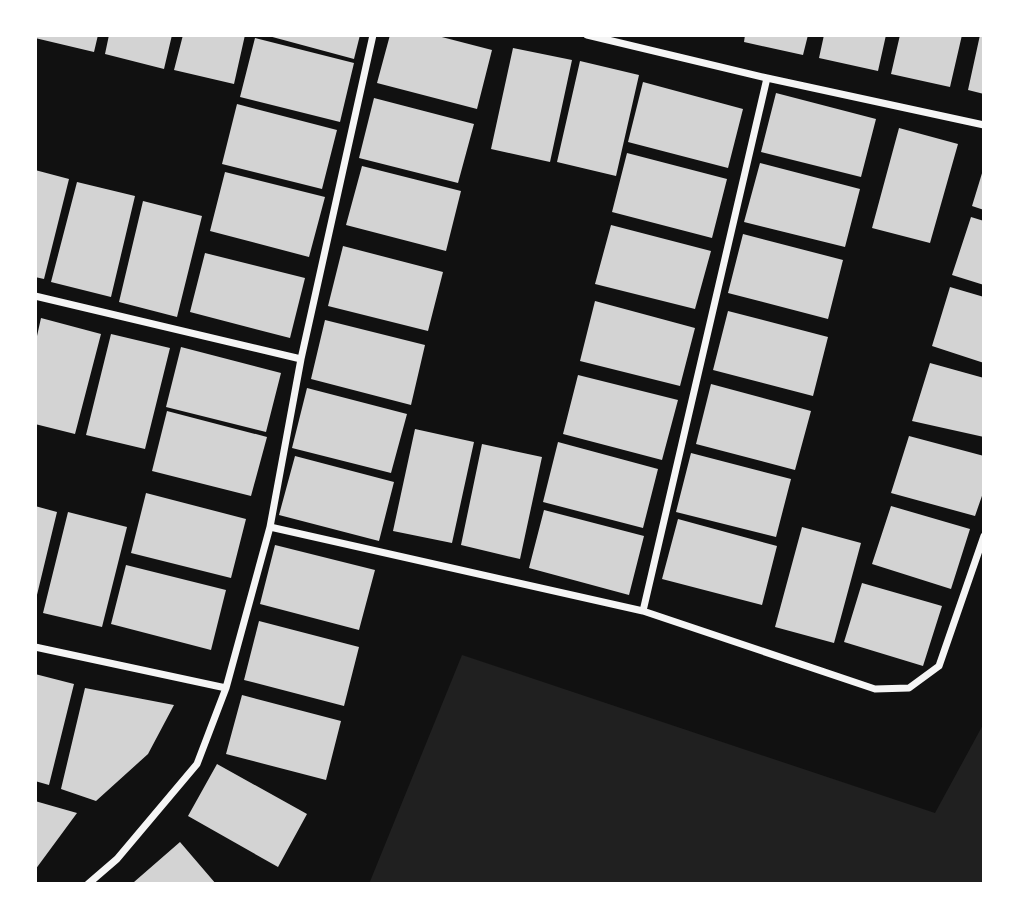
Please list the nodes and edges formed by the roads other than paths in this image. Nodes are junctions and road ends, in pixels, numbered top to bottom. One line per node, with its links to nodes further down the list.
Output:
1 (373, 35): 6 (street)
2 (587, 35): 3 (street)
3 (767, 78): 4 (street); 9 (street)
4 (984, 125)
5 (35, 296): 6 (street)
6 (301, 359): 7 (street)
7 (270, 527): 9 (street); 11 (street)
8 (984, 536): 9 (street)
9 (643, 611)
10 (35, 647): 11 (street)
11 (226, 688): 12 (street)
12 (88, 884)

